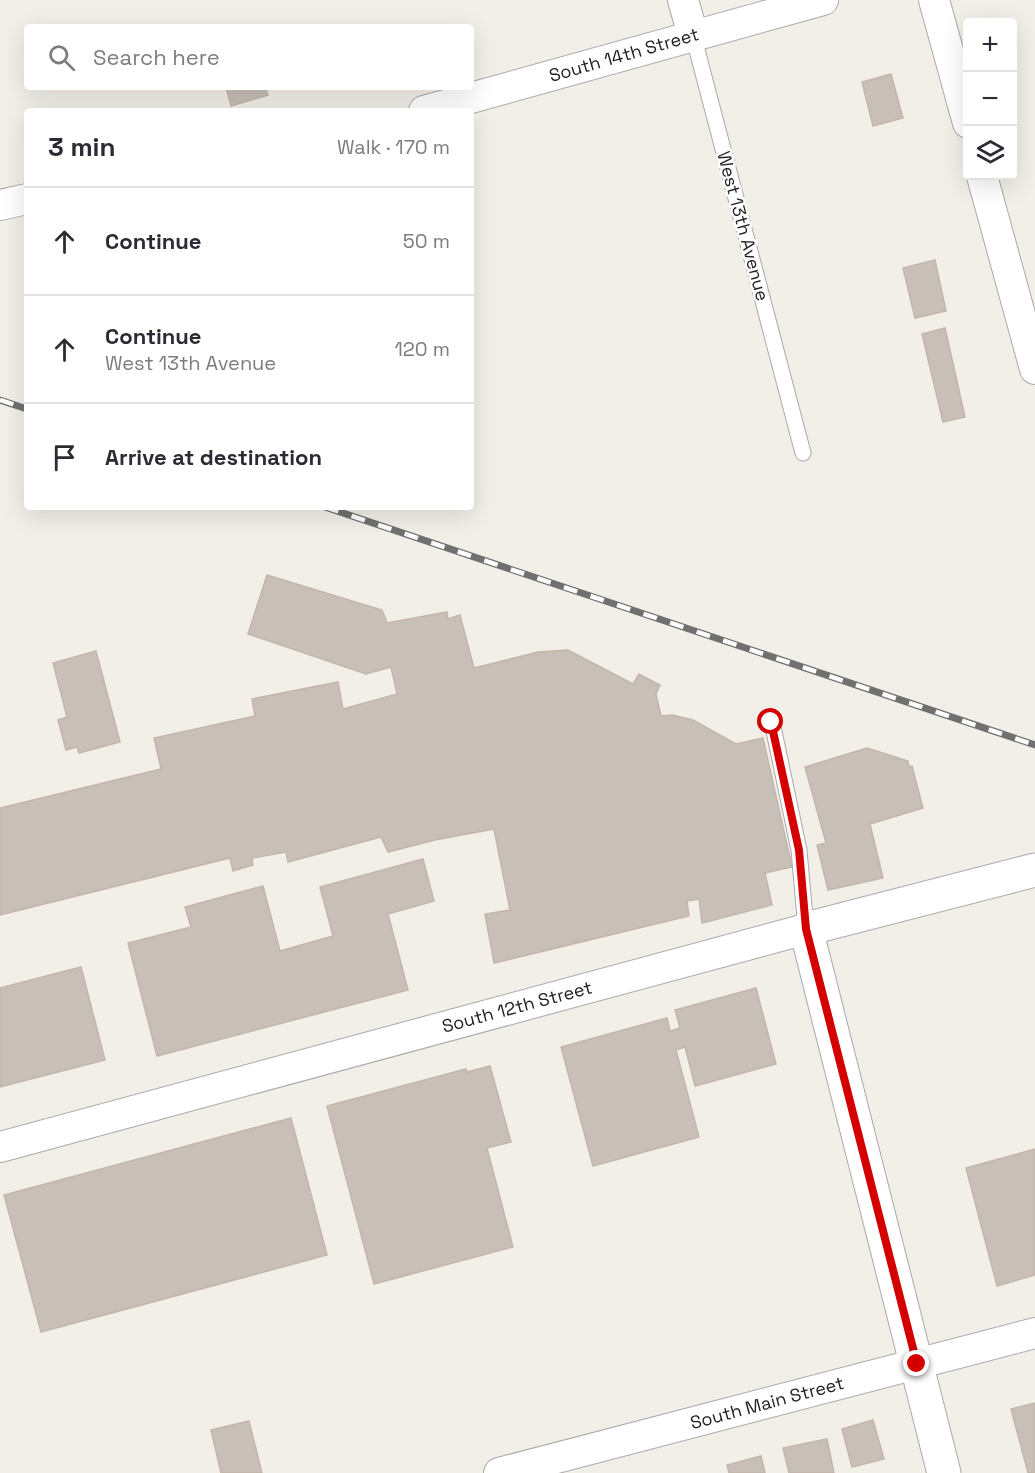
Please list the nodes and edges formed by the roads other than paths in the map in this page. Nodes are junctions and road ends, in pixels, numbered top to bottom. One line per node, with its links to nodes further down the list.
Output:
1 (683, 0): 4 (street, West 13th Avenue)
2 (823, 0): 4 (street, South 14th Street)
3 (934, 0): 5 (street)
4 (693, 35): 6 (street, South 14th Street); 11 (lane, West 13th Avenue)
5 (963, 105)
6 (435, 108)
7 (983, 180): 10 (street)
8 (24, 201): 9 (street)
9 (0, 205)
10 (1035, 369)
11 (802, 453)
12 (771, 722): 14 (lane)
13 (1035, 870): 14 (street, South 12th Street)
14 (806, 929): 15 (street, South 12th Street); 17 (street)
15 (0, 1147)
16 (1035, 1333): 17 (street, South Main Street)
17 (917, 1364): 18 (street, South Main Street); 19 (street)
18 (499, 1473)
19 (944, 1473)

